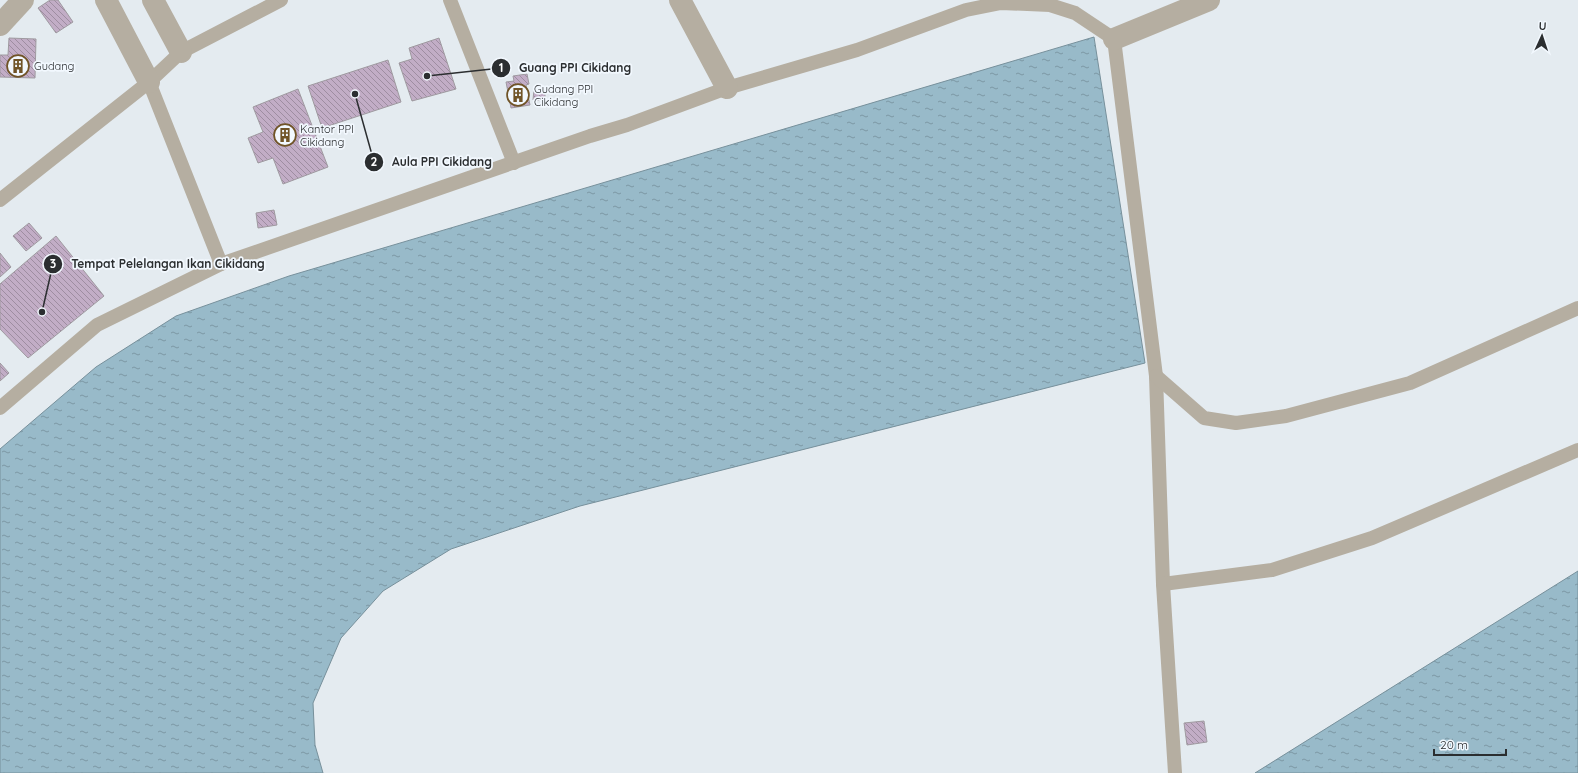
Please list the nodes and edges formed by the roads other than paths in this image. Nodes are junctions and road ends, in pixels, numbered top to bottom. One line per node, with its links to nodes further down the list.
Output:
1 (23, 0): 9 (street)
2 (106, 0): 12 (street)
3 (153, 0): 11 (street)
4 (281, 0): 11 (lane)
5 (450, 0): 14 (lane)
6 (680, 0): 13 (street)
7 (1209, 0): 10 (street)
8 (1000, 1): 10 (lane); 13 (lane)
9 (0, 25)
10 (1114, 39): 18 (lane)
11 (182, 52): 12 (lane)
12 (149, 82): 15 (lane); 16 (lane)
13 (727, 88): 14 (lane)
14 (514, 163): 16 (lane)
15 (0, 200)
16 (221, 264): 19 (lane)
17 (1578, 308): 18 (lane)
18 (1156, 376): 21 (lane)
19 (0, 408)
20 (1578, 450): 21 (lane)
21 (1163, 584): 22 (lane)
22 (1176, 773)

